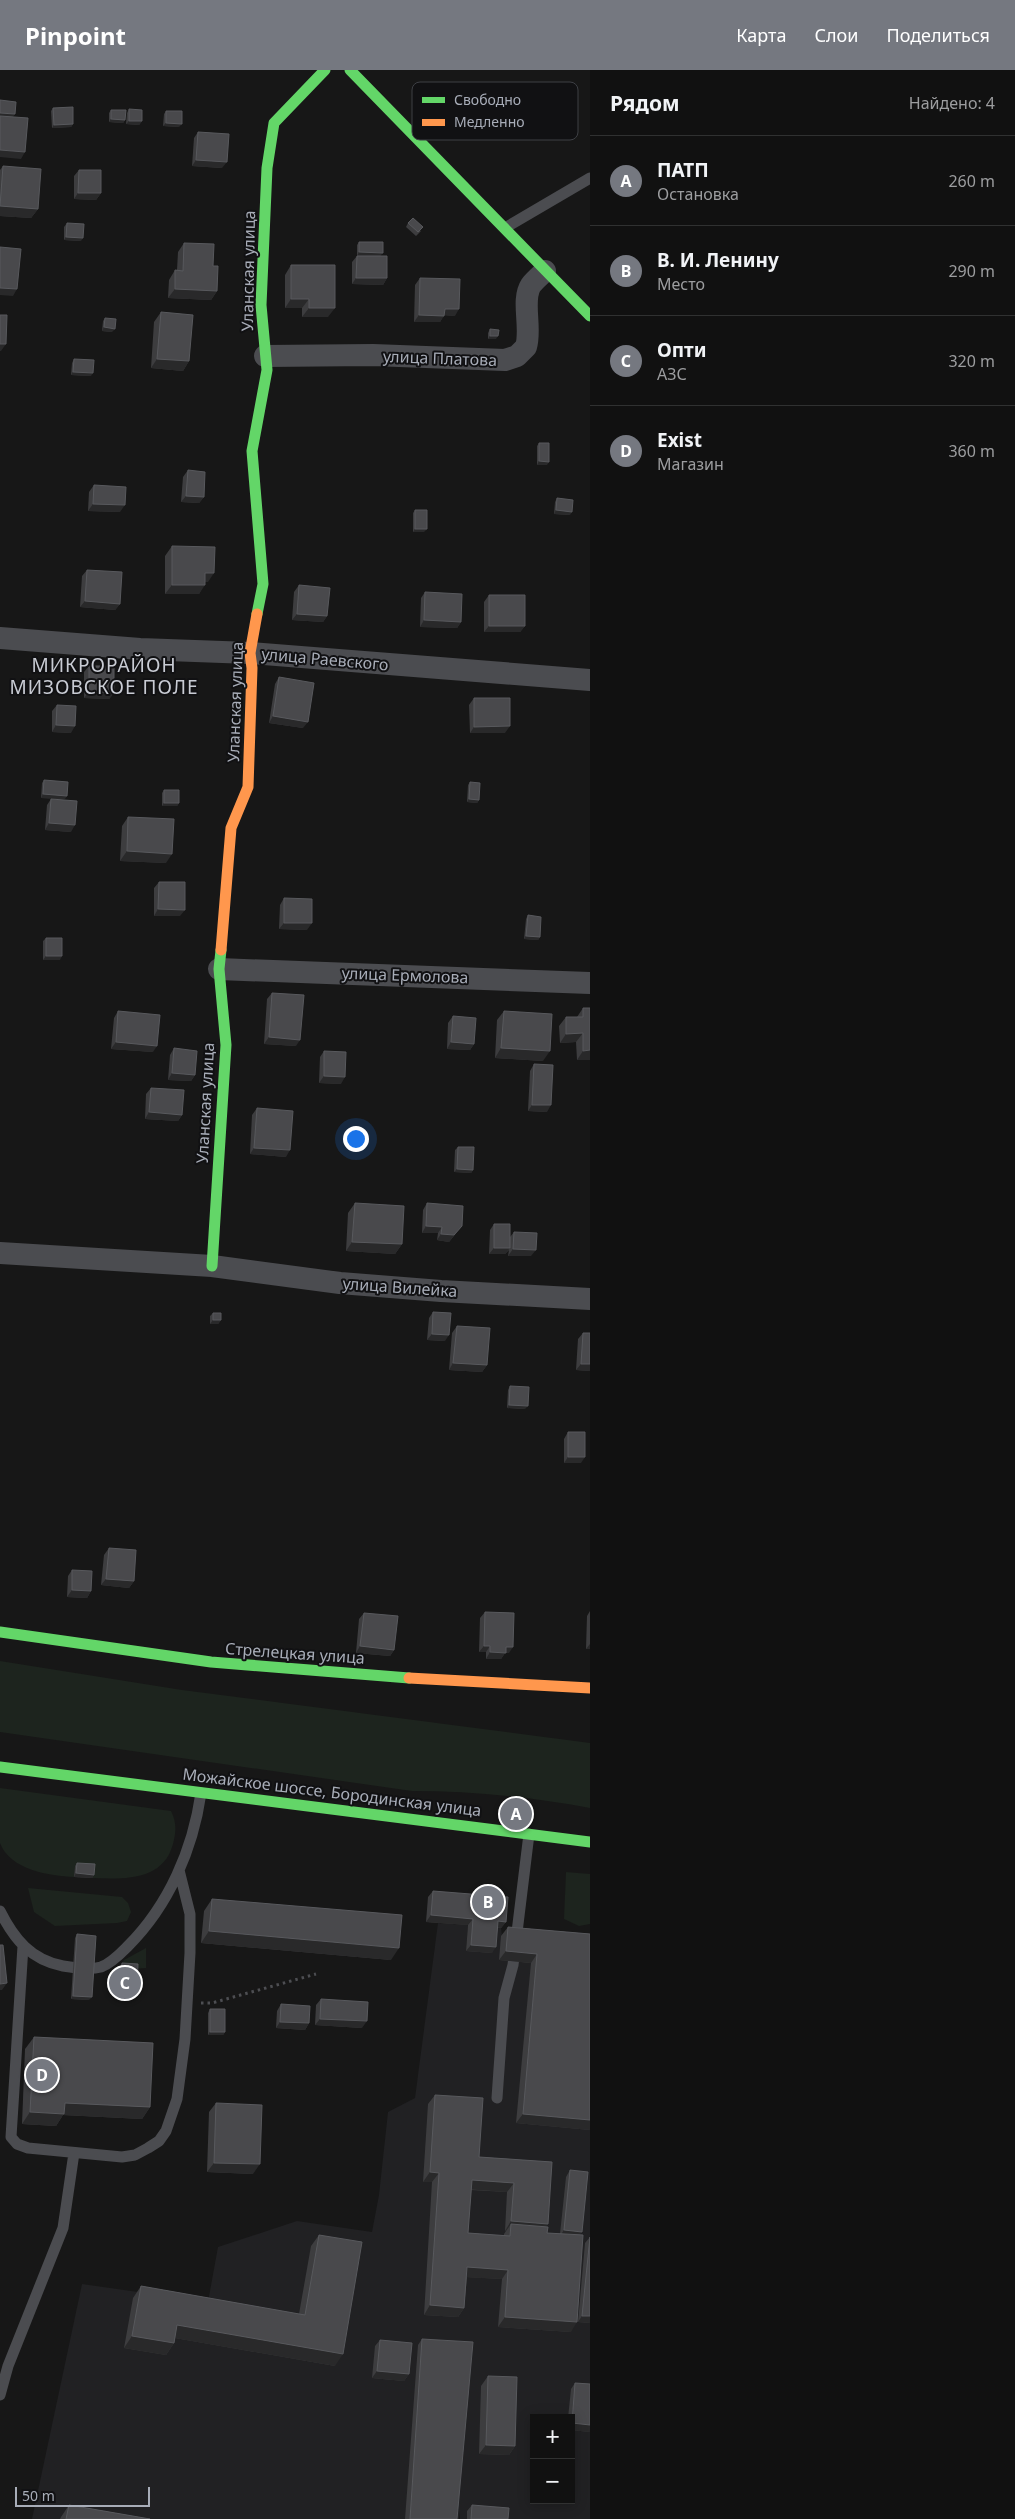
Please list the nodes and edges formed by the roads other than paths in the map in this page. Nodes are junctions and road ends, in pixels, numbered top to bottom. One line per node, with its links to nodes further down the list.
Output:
1 (325, 70): 9 (street, Уланская улица)
2 (350, 70): 3 (street)
3 (412, 133)
4 (419, 140): 6 (street)
5 (590, 178): 6 (lane)
6 (505, 228): 7 (street)
7 (545, 271): 8 (street); 9 (street, улица Платова)
8 (590, 316)
9 (265, 356): 11 (street, Уланская улица)
10 (0, 638): 11 (street, улица Раевского)
11 (250, 653): 12 (street, улица Раевского); 13 (street, Уланская улица)
12 (590, 680)
13 (219, 969): 14 (street, улица Ермолова); 16 (street, Уланская улица)
14 (590, 984)
15 (0, 1253): 16 (street, улица Вилейка)
16 (212, 1266): 17 (street, улица Вилейка)
17 (590, 1299)
18 (0, 1632): 19 (street, Стрелецкая улица)
19 (590, 1688)
20 (0, 1767): 21 (street, Можайское шоссе, Бородинская улица)
21 (202, 1792): 22 (street, Можайское шоссе, Бородинская улица); 24 (lane)
22 (529, 1834): 23 (street, Можайское шоссе, Бородинская улица); 27 (lane)
23 (590, 1842)
24 (179, 1870): 26 (lane); 28 (lane)
25 (0, 1911): 26 (lane)
26 (22, 1946): 28 (lane)
27 (497, 2098)
28 (74, 2153): 29 (lane)
29 (0, 2395)

